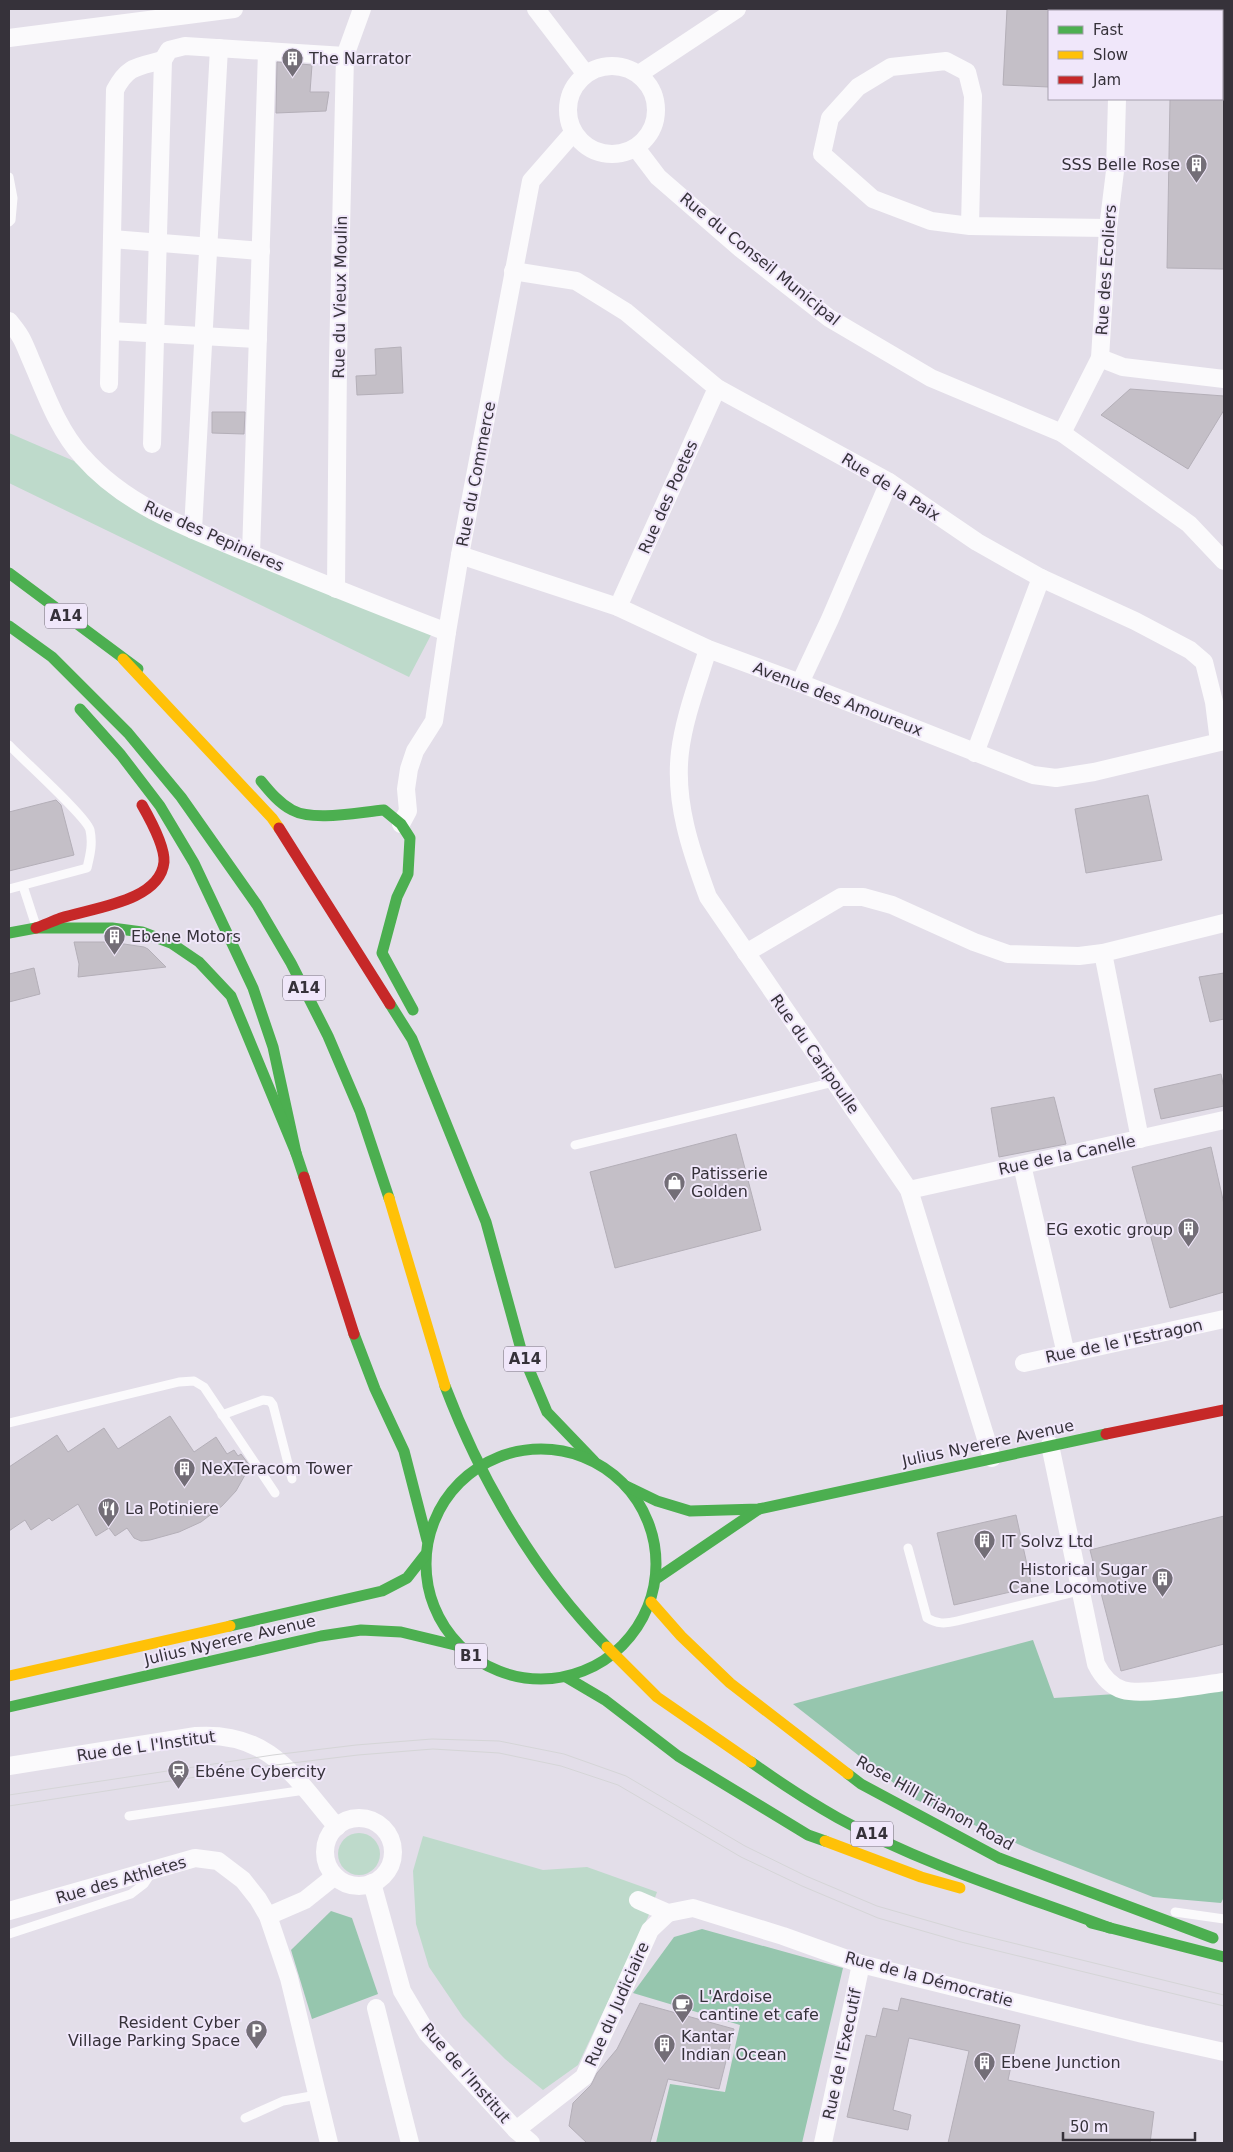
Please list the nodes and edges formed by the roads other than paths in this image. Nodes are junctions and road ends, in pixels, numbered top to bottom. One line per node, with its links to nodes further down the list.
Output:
1 (234, 9): 5 (street)
2 (362, 9): 8 (street, Rue du Vieux Moulin)
3 (536, 9): 10 (street)
4 (738, 9): 11 (street)
5 (9, 38)
6 (219, 48): 7 (street); 9 (street); 21 (street)
7 (267, 51): 8 (street); 22 (street)
8 (345, 56): 42 (street, Rue du Vieux Moulin)
9 (163, 60): 19 (street); 20 (street)
10 (585, 73): 11 (street); 13 (street)
11 (639, 74): 14 (street)
12 (1117, 100): 18 (street, Rue des Ecoliers)
13 (573, 133): 14 (street); 23 (street, Rue du Commerce)
14 (636, 148): 33 (street, Rue du Conseil Municipal)
15 (9, 177): 16 (lane)
16 (9, 222)
17 (970, 226): 17 (street); 18 (street)
18 (1108, 228): 29 (street, Rue des Ecoliers)
19 (112, 240): 20 (street); 25 (street)
20 (157, 242): 21 (street); 26 (street)
21 (208, 246): 22 (street); 27 (street)
22 (261, 251): 28 (street)
23 (513, 271): 32 (street, Rue de la Paix); 38 (street, Rue du Commerce)
24 (9, 321): 36 (street, Rue des Pepinieres)
25 (110, 331): 26 (street); 31 (street)
26 (155, 333): 27 (street); 34 (street)
27 (204, 336): 28 (street); 36 (street)
28 (258, 338): 37 (street)
29 (1100, 358): 30 (street); 33 (street, Rue des Ecoliers)
30 (1224, 379)
31 (109, 384)
32 (717, 388): 35 (street, Rue de la Paix); 43 (street, Rue des Poetes)
33 (1062, 433): 39 (street, Rue du Conseil Municipal)
34 (152, 444)
35 (889, 482): 41 (street, Rue de la Paix); 48 (street)
36 (193, 530): 37 (street, Rue des Pepinieres)
37 (252, 554): 42 (street, Rue des Pepinieres)
38 (460, 555): 43 (street, Avenue des Amoureux); 45 (street, Rue du Commerce)
39 (1224, 561)
40 (9, 573): 47 (main road, A14)
41 (1041, 578): 50 (street, Rue de la Paix); 52 (street)
42 (336, 589): 45 (street, Rue des Pepinieres)
43 (618, 607): 46 (street, Avenue des Amoureux)
44 (9, 626): 109 (main road, A14)
45 (447, 632): 54 (street, Rue du Commerce)
46 (708, 649): 48 (street, Avenue des Amoureux); 60 (street, Rue du Caripoulle)
47 (123, 659): 49 (main road); 71 (main road, A14)
48 (800, 683): 52 (street, Avenue des Amoureux)
49 (169, 690)
50 (1222, 742): 52 (street, Avenue des Amoureux)
51 (9, 745): 55 (lane)
52 (975, 753)
53 (254, 773): 54 (main road)
54 (401, 824): 62 (main road)
55 (23, 886): 56 (lane); 58 (lane)
56 (9, 889)
57 (1224, 923): 61 (street)
58 (36, 928): 59 (main road); 67 (main road); 67 (main road)
59 (9, 933)
60 (746, 953): 61 (street); 63 (street, Rue du Caripoulle)
61 (1103, 953): 65 (street)
62 (420, 1024)
63 (834, 1082): 66 (lane); 70 (street, Rue du Caripoulle)
64 (1224, 1120): 65 (street, Rue de la Canelle)
65 (1140, 1139): 68 (street, Rue de la Canelle)
66 (576, 1145)
67 (296, 1153): 85 (main road)
68 (1022, 1165): 70 (street, Rue de la Canelle); 73 (street)
69 (483, 1184): 71 (main road)
70 (909, 1190): 79 (street, Rue du Caripoulle)
71 (486, 1222): 80 (main road, A14)
72 (1224, 1319): 73 (street, Rue de le I'Estragon)
73 (1066, 1354): 74 (street, Rue de le I'Estragon)
74 (1024, 1363)
75 (1224, 1410): 78 (main road, Julius Nyerere Avenue / B1)
76 (222, 1415): 77 (lane); 81 (lane); 83 (lane)
77 (9, 1423)
78 (1050, 1445): 79 (main road, Julius Nyerere Avenue / B1); 89 (street)
79 (992, 1458): 84 (main road, Julius Nyerere Avenue / B1)
80 (594, 1461): 82 (main road, Julius Nyerere Avenue / B1); 85 (main road, Julius Nyerere Avenue / B1)
81 (292, 1479)
82 (626, 1486): 84 (main road, Julius Nyerere Avenue / B1); 88 (main road, Julius Nyerere Avenue / B1)
83 (275, 1493)
84 (759, 1509): 88 (main road, Julius Nyerere Avenue / B1)
85 (427, 1540): 87 (main road, Julius Nyerere Avenue / B1)
86 (908, 1548): 89 (lane)
87 (425, 1555): 91 (main road, Julius Nyerere Avenue / B1); 92 (main road, Julius Nyerere Avenue)
88 (656, 1579): 90 (main road, Julius Nyerere Avenue / B1)
89 (1080, 1591): 94 (street)
90 (651, 1602): 93 (main road, Julius Nyerere Avenue / B1); 104 (main road, Rose Hill Trianon Road)
91 (459, 1646): 93 (main road, Julius Nyerere Avenue / B1); 95 (main road, Julius Nyerere Avenue / B1)
92 (9, 1676)
93 (566, 1677): 109 (main road)
94 (1224, 1682)
95 (9, 1707)
96 (9, 1766): 97 (street, Rue de L l'Institut)
97 (305, 1790): 98 (lane); 99 (street, Rue de L l'Institut)
98 (129, 1816)
99 (337, 1827): 101 (street); 102 (street)
100 (154, 1870): 105 (street, Rue des Athletes); 107 (street, Rue des Athletes); 110 (lane)
101 (335, 1876): 102 (street); 107 (street)
102 (372, 1883): 118 (street, Rue de l'Institut)
103 (638, 1900): 106 (street)
104 (1123, 1905): 108 (lane); 111 (main road, Rose Hill Trianon Road)
105 (9, 1911)
106 (668, 1913): 113 (street, Rue de la Démocratie); 118 (street, Rue du Judiciaire)
107 (268, 1916): 116 (street, Rue des Athletes)
108 (1224, 1918)
109 (1110, 1928): 112 (main road, A14)
110 (9, 1934)
111 (1224, 1942)
112 (1224, 1957)
113 (861, 1964): 115 (street, Rue de la Démocratie); 119 (street, Rue de l'Executif)
114 (376, 2008): 121 (street)
115 (1224, 2052)
116 (318, 2095): 117 (lane); 120 (street, Rue des Athletes)
117 (245, 2118)
118 (516, 2130): 122 (street, Rue de l'Institut)
119 (828, 2142)
120 (329, 2143)
121 (410, 2143)
122 (531, 2143)

